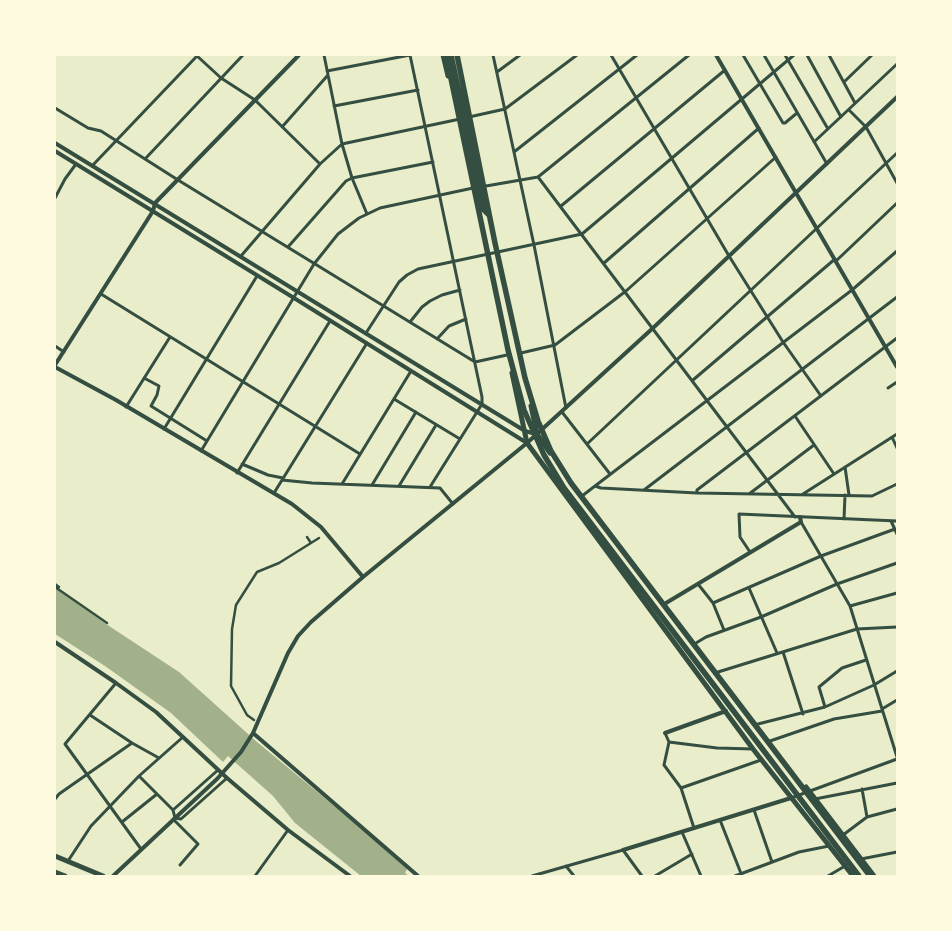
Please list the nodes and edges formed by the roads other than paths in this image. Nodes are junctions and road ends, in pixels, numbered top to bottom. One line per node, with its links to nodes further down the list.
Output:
1 (197, 55): 31 (street); 54 (street)
2 (243, 55): 31 (street)
3 (299, 55): 38 (street)
4 (324, 55): 30 (street)
5 (410, 55): 30 (street); 34 (street)
6 (445, 55): 47 (main road); 304 (highway)
7 (451, 55): 87 (highway)
8 (458, 55): 45 (main road); 87 (highway)
9 (493, 55): 28 (street)
10 (520, 55): 28 (street)
11 (576, 55): 42 (street)
12 (611, 55): 26 (street)
13 (637, 55): 26 (street)
14 (690, 55): 36 (street)
15 (716, 55): 27 (street)
16 (743, 55): 33 (street)
17 (764, 55): 29 (street)
18 (785, 55): 24 (street)
19 (794, 55): 24 (street)
20 (807, 55): 46 (street)
21 (836, 55): 23 (street)
22 (872, 55): 32 (street)
23 (830, 57): 32 (street)
24 (788, 60): 29 (street); 53 (street)
25 (897, 64): 39 (street)
26 (619, 69): 36 (street); 59 (street)
27 (725, 70): 37 (street); 52 (street)
28 (497, 72): 42 (street)
29 (774, 72): 33 (street); 44 (street)
30 (328, 73): 40 (street); 49 (street)
31 (221, 78): 38 (street); 62 (street)
32 (844, 82): 39 (street)
33 (760, 84): 37 (street); 44 (street)
34 (418, 90): 40 (street); 48 (street)
35 (897, 97): 50 (street)
36 (636, 98): 52 (street); 70 (street)
37 (742, 99): 51 (street); 63 (street)
38 (255, 100): 49 (street); 72 (street)
39 (855, 103): 43 (street)
40 (334, 106): 57 (street)
41 (55, 108): 54 (street)
42 (505, 109): 45 (street); 59 (street)
43 (849, 110): 46 (street); 50 (street)
44 (797, 113): 56 (street)
45 (472, 117): 47 (street); 75 (main road)
46 (840, 117): 53 (street)
47 (457, 119): 48 (street); 76 (main road)
48 (426, 126): 57 (street); 64 (street)
49 (282, 127): 66 (street)
50 (866, 127): 67 (street); 68 (street)
51 (759, 128): 61 (street); 77 (street)
52 (654, 129): 63 (street); 84 (street)
53 (828, 129): 56 (street)
54 (116, 141): 62 (street); 69 (street)
55 (55, 142): 69 (street)
56 (814, 142): 67 (street)
57 (342, 144): 66 (street); 71 (street)
58 (55, 151): 65 (street)
59 (514, 152): 73 (street)
60 (897, 153): 68 (street)
61 (776, 158): 79 (street); 88 (street)
62 (145, 159): 72 (street)
63 (672, 159): 77 (street); 91 (street)
64 (433, 162): 71 (street); 80 (street)
65 (76, 164): 78 (street); 85 (street)
66 (320, 164): 90 (street)
67 (827, 164): 79 (street)
68 (886, 164): 74 (street); 89 (street)
69 (92, 166): 82 (street)
70 (538, 177): 73 (street); 84 (street)
71 (352, 178): 86 (street); 93 (street)
72 (178, 180): 82 (street); 90 (street)
73 (520, 181): 75 (street); 92 (street)
74 (897, 183)
75 (486, 186): 95 (main road)
76 (473, 188): 80 (street); 96 (main road)
77 (689, 189): 88 (street); 101 (street)
78 (56, 193): 81 (street)
79 (796, 193): 89 (street); 98 (street)
80 (440, 195): 86 (street); 100 (street)
81 (55, 198)
82 (155, 203): 85 (street); 97 (street)
83 (897, 203): 99 (street)
84 (561, 206): 91 (street)
85 (153, 211): 103 (street); 109 (street)
86 (367, 214): 102 (street)
87 (489, 215): 305 (highway)
88 (707, 219): 98 (street); 108 (street)
89 (817, 229): 99 (street); 106 (street)
90 (262, 232): 93 (street); 97 (street)
91 (582, 234): 92 (street); 101 (street)
92 (534, 245): 95 (street); 125 (street)
93 (288, 247): 102 (street)
94 (897, 251): 105 (street)
95 (500, 252): 96 (street); 129 (main road)
96 (486, 255): 100 (street); 130 (main road)
97 (241, 256): 107 (street)
98 (729, 256): 106 (street); 118 (street)
99 (835, 260): 105 (street); 113 (street)
100 (454, 261): 104 (street); 112 (street)
101 (604, 263): 108 (street)
102 (314, 264): 107 (street); 112 (street)
103 (257, 276): 111 (street); 131 (street)
104 (460, 290): 115 (street); 117 (street)
105 (852, 290): 114 (street); 123 (street)
106 (751, 291): 113 (street); 132 (street)
107 (297, 292): 111 (street); 119 (street)
108 (626, 292): 118 (street); 125 (street)
109 (101, 294): 120 (street); 128 (street)
110 (897, 296): 114 (street)
111 (294, 298): 116 (street); 140 (street)
112 (383, 306): 117 (street); 119 (street)
113 (767, 317): 123 (street); 139 (street)
114 (869, 318): 127 (street); 136 (street)
115 (466, 319): 122 (street); 133 (street)
116 (330, 320): 124 (street); 147 (street)
117 (410, 322): 122 (street)
118 (653, 328): 132 (street); 149 (street)
119 (366, 333): 146 (street)
120 (170, 337): 131 (street); 138 (street)
121 (897, 338): 127 (street)
122 (438, 339): 133 (street)
123 (783, 342): 136 (street); 145 (street)
124 (366, 343): 137 (street); 157 (street)
125 (554, 345): 129 (street); 149 (street)
126 (55, 346): 128 (street)
127 (886, 347): 135 (street); 143 (street)
128 (64, 352): 134 (street)
129 (521, 353): 160 (main road)
130 (507, 355): 133 (street); 159 (main road)
131 (206, 359): 140 (street); 154 (street)
132 (677, 360): 139 (street); 166 (street)
133 (475, 362): 146 (street)
134 (55, 366): 148 (street)
135 (897, 367)
136 (802, 369): 143 (street); 156 (street)
137 (411, 371): 144 (street); 150 (street)
138 (144, 378): 148 (street); 154 (street)
139 (692, 380): 145 (street)
140 (243, 382): 147 (street); 164 (street)
141 (897, 382): 142 (street)
142 (888, 388)
143 (821, 396): 153 (street)
144 (394, 399): 151 (street); 171 (street)
145 (707, 400): 156 (street); 175 (street)
146 (482, 404): 150 (street); 159 (street)
147 (279, 405): 157 (street); 172 (street)
148 (126, 407): 158 (street)
149 (566, 408): 152 (street)
150 (477, 411): 163 (street); 165 (street)
151 (416, 412): 155 (street); 181 (street)
152 (562, 412): 160 (street); 166 (street)
153 (795, 416): 167 (street); 170 (street)
154 (171, 418): 158 (street); 164 (street)
155 (436, 425): 163 (street); 182 (street)
156 (727, 426): 170 (street); 185 (street)
157 (315, 427): 171 (street); 177 (street)
158 (164, 429): 169 (street)
159 (525, 431): 160 (street); 165 (main road)
160 (537, 434): 165 (street); 192 (main road)
161 (897, 434): 162 (street)
162 (892, 437): 168 (street); 173 (street)
163 (460, 439): 184 (street)
164 (207, 441): 169 (street)
165 (527, 443): 193 (street); 236 (main road)
166 (587, 444): 175 (street)
167 (814, 445): 176 (street); 178 (street)
168 (897, 448)
169 (201, 451): 174 (street)
170 (747, 453): 178 (street); 187 (street)
171 (360, 454): 179 (street)
172 (242, 464): 174 (street); 177 (street)
173 (845, 467): 176 (street); 191 (street)
174 (237, 473): 186 (street)
175 (610, 474): 183 (street)
176 (834, 474): 190 (street)
177 (283, 479): 179 (street); 186 (street)
178 (768, 480): 188 (street); 189 (street)
179 (342, 484): 181 (street)
180 (897, 484): 191 (street)
181 (372, 485): 182 (street)
182 (399, 486): 184 (street)
183 (595, 486): 185 (street); 192 (street)
184 (430, 488): 193 (street)
185 (644, 490): 187 (street)
186 (274, 493): 208 (street)
187 (697, 493): 188 (street)
188 (748, 494): 189 (street)
189 (778, 494): 190 (street); 194 (street)
190 (803, 494): 191 (street)
191 (847, 495): 196 (street)
192 (581, 496): 214 (main road)
193 (452, 504): 208 (street)
194 (795, 516): 195 (street); 205 (street)
195 (800, 517): 196 (street); 199 (street)
196 (844, 519): 197 (street)
197 (891, 521): 198 (street); 200 (street)
198 (897, 521)
199 (800, 522): 205 (street); 206 (street)
200 (895, 530): 201 (street); 206 (street)
201 (897, 534)
202 (307, 537): 204 (street)
203 (319, 538): 204 (street)
204 (311, 543): 239 (street)
205 (750, 552): 209 (street)
206 (821, 556): 210 (street); 212 (street)
207 (897, 563): 210 (street)
208 (363, 577): 242 (street)
209 (698, 584): 214 (street); 215 (street)
210 (837, 584): 216 (street); 217 (street)
211 (56, 586): 218 (street)
212 (748, 587): 215 (street); 217 (street)
213 (897, 593): 216 (street)
214 (666, 603): 223 (main road)
215 (713, 603): 221 (street)
216 (850, 606): 220 (street)
217 (761, 617): 221 (street); 225 (street)
218 (107, 623)
219 (897, 627): 220 (street)
220 (857, 629): 224 (street); 226 (street)
221 (724, 630): 223 (street)
222 (55, 642): 229 (street)
223 (696, 643): 228 (main road)
224 (783, 652): 225 (street); 237 (street)
225 (777, 654): 228 (street)
226 (866, 660): 230 (street); 234 (street)
227 (897, 671): 230 (street)
228 (718, 672): 240 (main road)
229 (116, 683): 238 (street); 243 (street)
230 (874, 685): 234 (street); 235 (street)
231 (897, 700): 232 (street)
232 (891, 704): 233 (street); 235 (street)
233 (897, 704)
234 (825, 707): 237 (street)
235 (882, 710): 244 (street); 249 (street)
236 (726, 711): 241 (street); 247 (main road)
237 (803, 714): 240 (street)
238 (90, 715): 246 (street); 252 (street)
239 (254, 720)
240 (758, 724): 244 (main road)
241 (665, 733): 245 (street)
242 (252, 734): 269 (street); 295 (street)
243 (183, 737): 248 (street); 251 (street)
244 (770, 741): 258 (main road)
245 (669, 742): 247 (street); 256 (street)
246 (132, 743): 248 (street); 252 (street)
247 (753, 749): 250 (main road)
248 (159, 758): 253 (street)
249 (897, 758): 258 (street)
250 (762, 760): 256 (street); 260 (main road)
251 (218, 770): 254 (street); 265 (street)
252 (87, 774): 261 (street); 263 (street)
253 (139, 776): 259 (street); 263 (street)
254 (227, 778): 269 (street); 273 (street)
255 (897, 783): 257 (street)
256 (681, 788): 272 (street)
257 (862, 789): 262 (street); 268 (street)
258 (808, 791): 260 (street); 262 (main road)
259 (157, 794): 265 (street); 271 (street)
260 (791, 798): 266 (street); 276 (main road)
261 (55, 799)
262 (815, 799): 275 (main road)
263 (110, 806): 271 (street); 283 (street)
264 (897, 809): 267 (street); 268 (street)
265 (173, 810): 269 (street)
266 (754, 810): 270 (street); 284 (street)
267 (897, 814)
268 (868, 817): 275 (street)
269 (174, 819): 277 (street); 285 (street)
270 (720, 820): 272 (street); 289 (street)
271 (122, 822): 277 (street)
272 (694, 828): 274 (street)
273 (288, 830): 293 (street); 294 (street)
274 (682, 832): 278 (street); 280 (street)
275 (843, 835): 282 (main road)
276 (830, 846): 284 (street); 287 (main road)
277 (141, 849): 292 (street)
278 (623, 850): 286 (street); 298 (street)
279 (897, 852): 282 (street)
280 (692, 854): 299 (street); 300 (street)
281 (55, 856): 283 (main road)
282 (861, 859): 306 (main road)
283 (68, 861): 291 (main road)
284 (772, 862): 289 (street)
285 (180, 865)
286 (566, 866): 296 (street); 297 (street)
287 (845, 866): 302 (street); 303 (main road)
288 (55, 872): 290 (main road)
289 (742, 875): 301 (street)
290 (65, 876)
291 (103, 876)
292 (113, 876)
293 (255, 876)
294 (350, 876)
295 (418, 876)
296 (532, 876)
297 (574, 876)
298 (642, 876)
299 (655, 876)
300 (701, 876)
301 (734, 876)
302 (828, 876)
303 (854, 876)
304 (859, 876)
305 (870, 876)
306 (874, 876)

